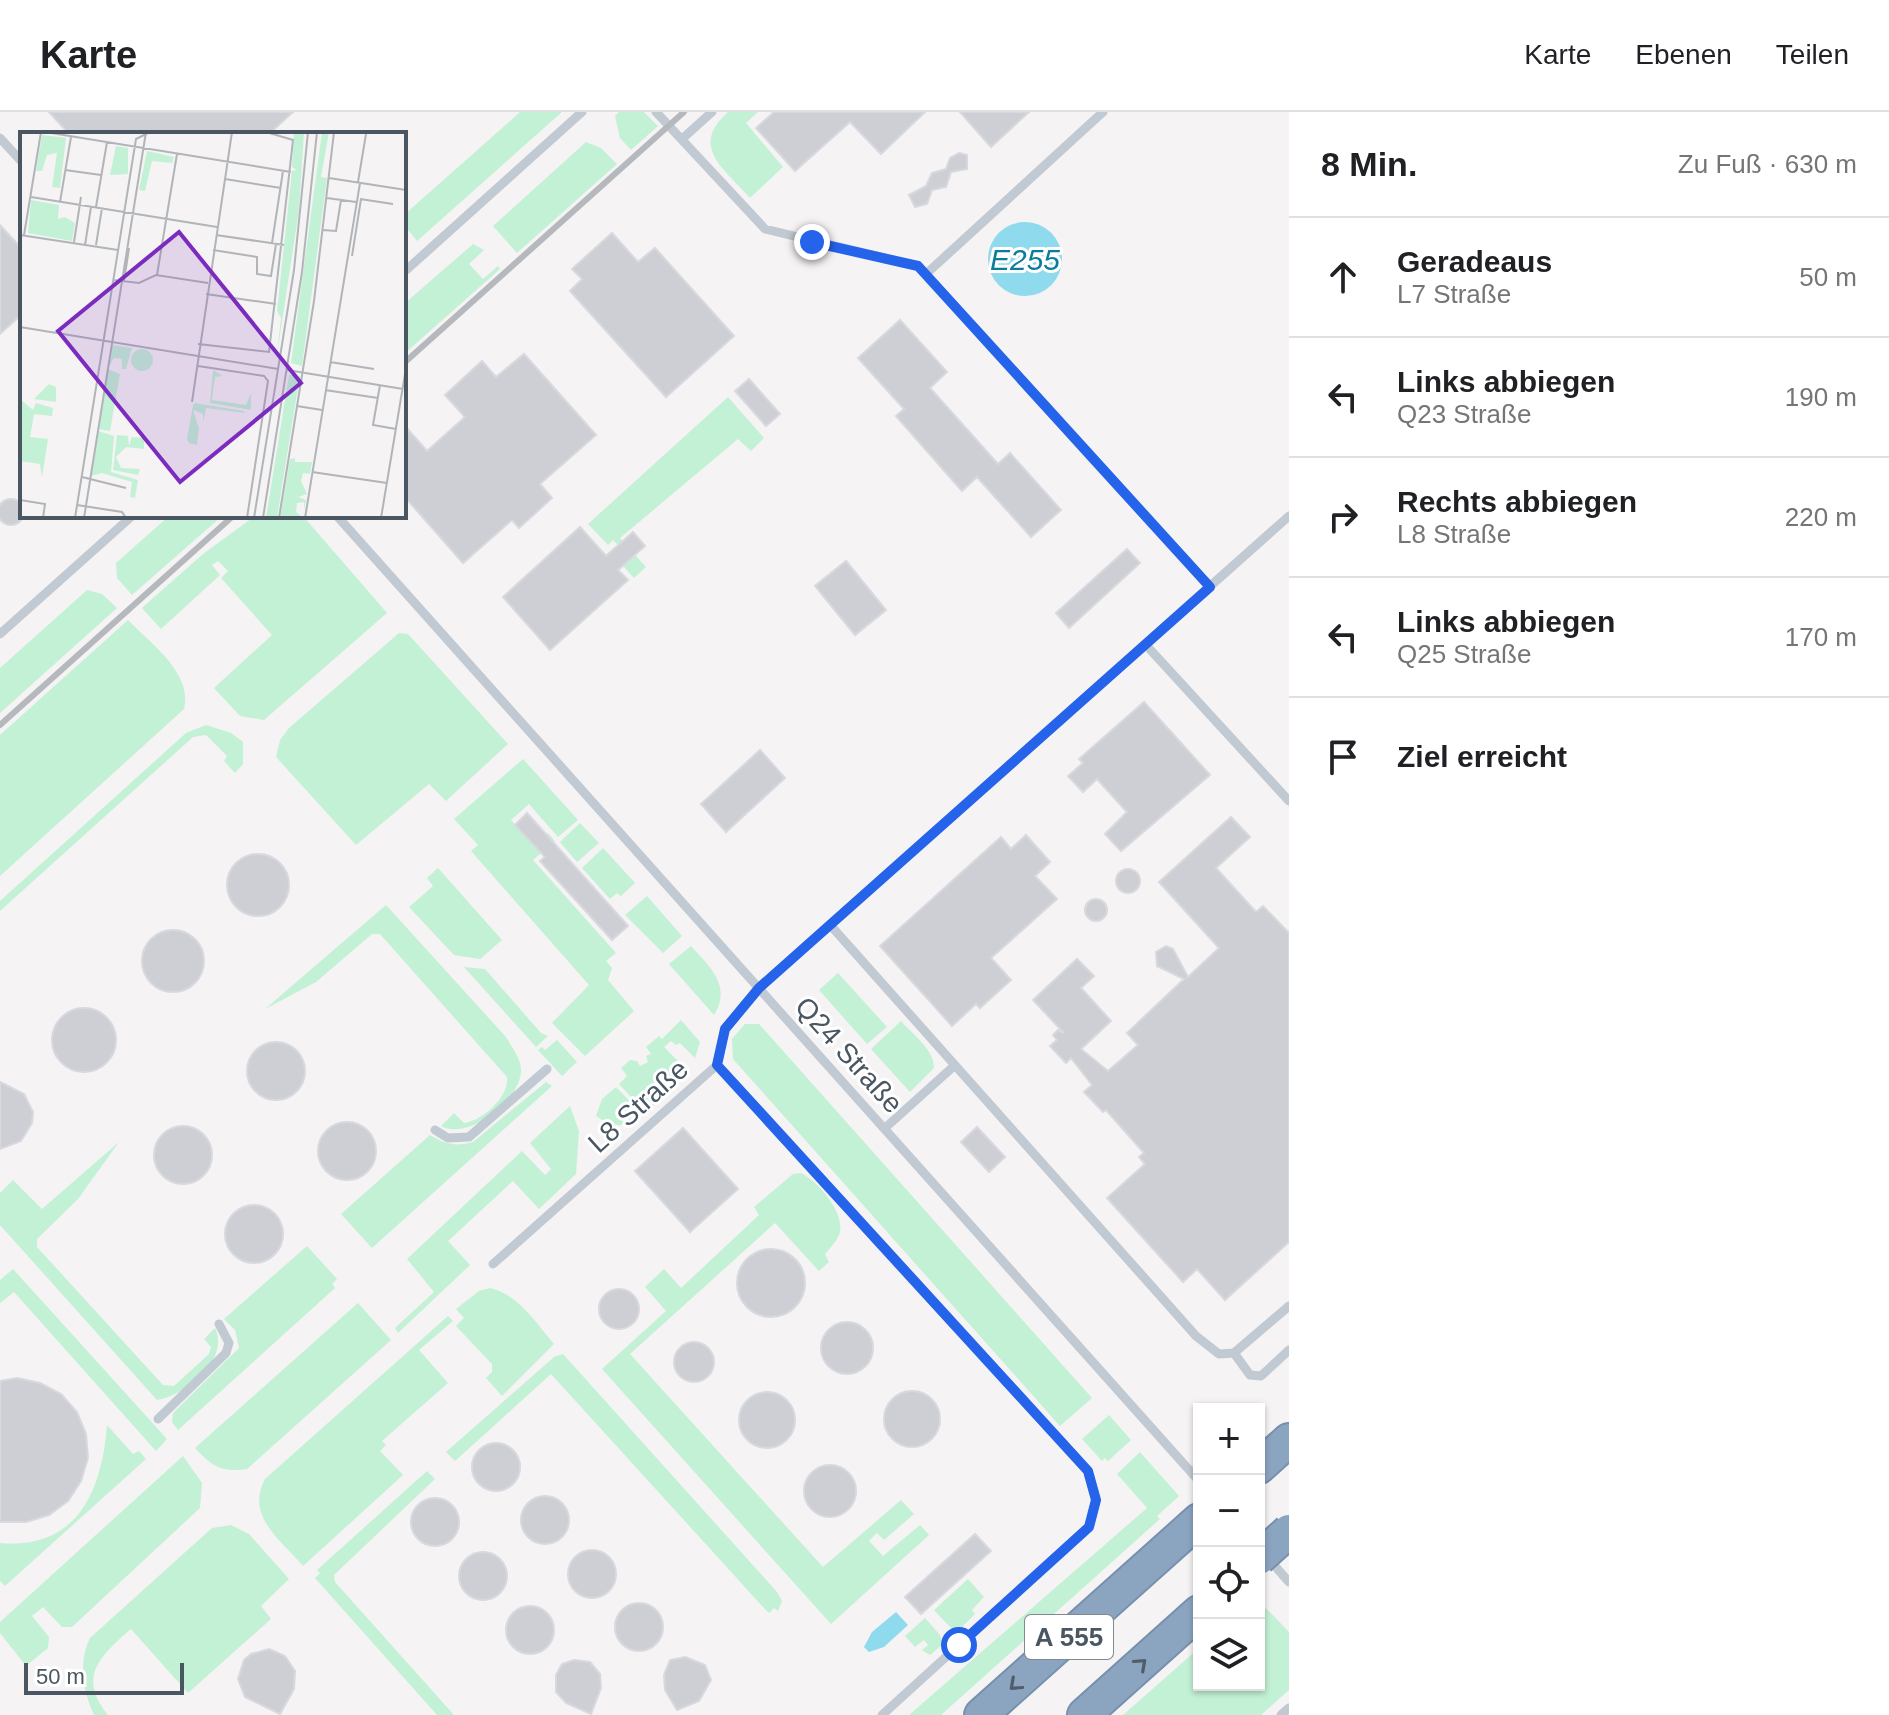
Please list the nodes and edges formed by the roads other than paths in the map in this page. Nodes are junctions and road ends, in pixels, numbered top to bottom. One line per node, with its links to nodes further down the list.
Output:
1 (582, 112): 8 (lane)
2 (656, 112): 6 (lane)
3 (712, 112): 6 (lane)
4 (1103, 112): 9 (lane)
5 (0, 138): 7 (lane)
6 (682, 139): 9 (lane)
7 (20, 160)
8 (406, 270)
9 (926, 274): 13 (lane)
10 (1289, 516): 13 (lane, L8 Straße)
11 (130, 518): 14 (lane)
12 (339, 518): 18 (lane, Q24 Straße)
13 (1210, 587): 15 (lane, L8 Straße)
14 (0, 634)
15 (1146, 645): 16 (lane); 17 (lane, L8 Straße)
16 (1289, 801)
17 (832, 927): 18 (lane, L8 Straße); 20 (lane)
18 (759, 988): 19 (lane, L8 Straße); 22 (lane, Q24 Straße)
19 (717, 1065): 24 (lane, L8 Straße); 38 (lane)
20 (954, 1066): 22 (lane); 28 (lane)
21 (547, 1069): 23 (lane)
22 (885, 1128): 32 (lane, Q24 Straße)
23 (435, 1130)
24 (493, 1264)
25 (1288, 1309): 28 (lane)
26 (219, 1324): 29 (lane)
27 (1289, 1350): 28 (lane)
28 (1234, 1353)
29 (158, 1419)
30 (1289, 1440): 31 (highway)
31 (1265, 1462)
32 (1194, 1475)
33 (1193, 1525): 39 (highway, A 555, one-way to 39)
34 (1289, 1531): 35 (highway, bridge)
35 (1277, 1571)
36 (1193, 1617): 40 (highway, A 555, one-way to 36)
37 (1289, 1708): 41 (lane)
38 (882, 1715)
39 (981, 1715)
40 (1084, 1715)
41 (1281, 1715)

